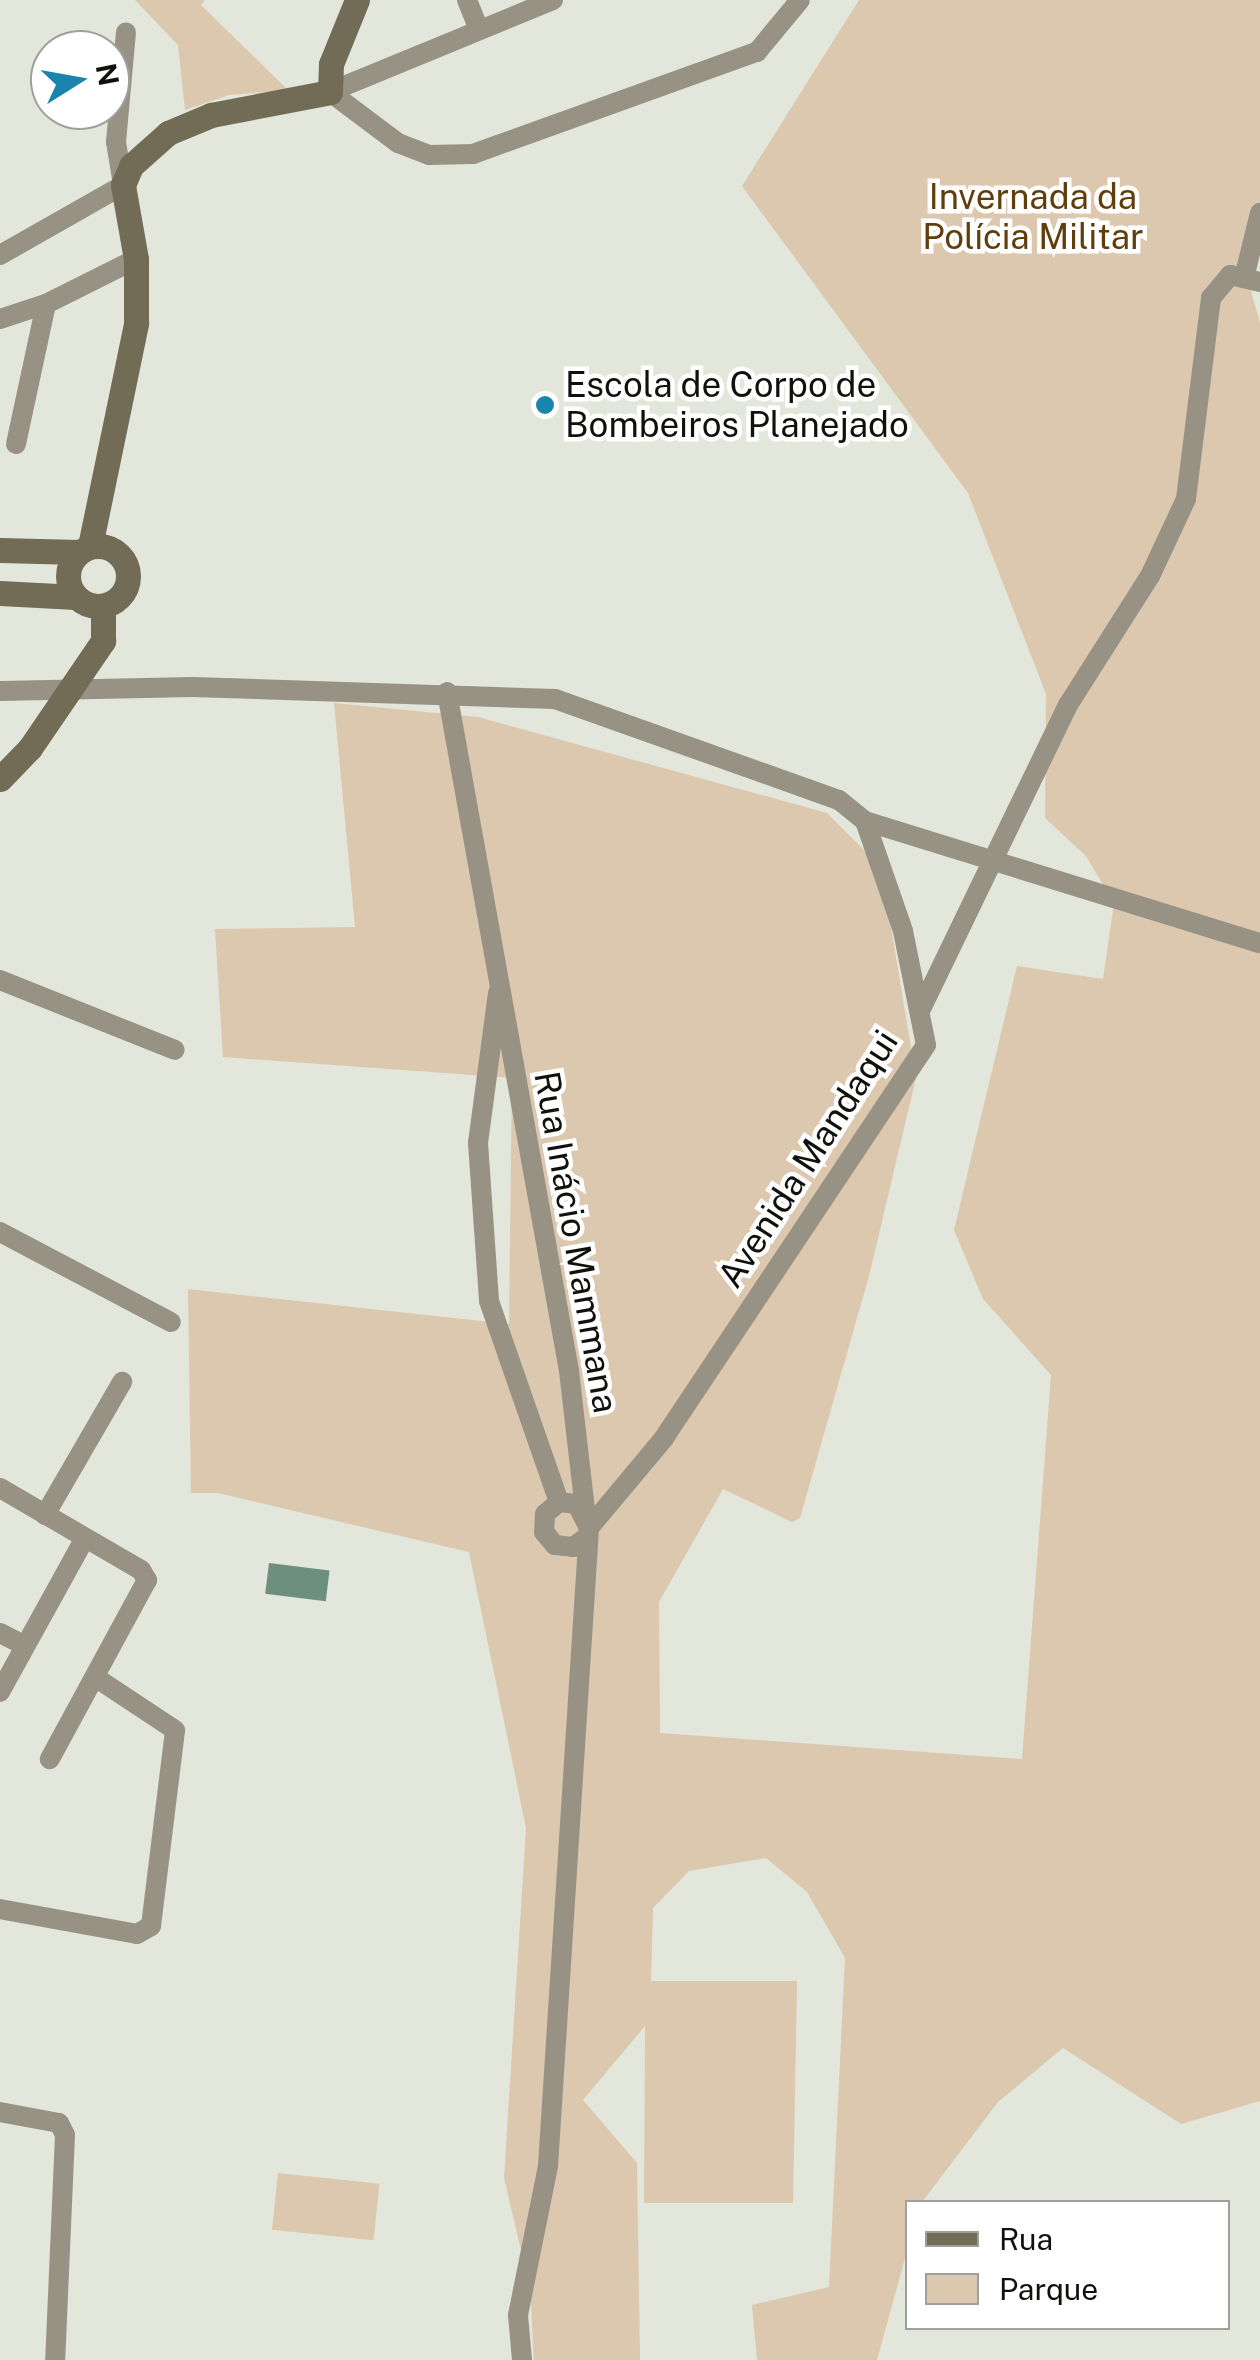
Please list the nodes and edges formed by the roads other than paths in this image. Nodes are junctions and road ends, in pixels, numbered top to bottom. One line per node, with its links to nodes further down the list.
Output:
1 (357, 0): 6 (street)
2 (467, 0): 5 (street)
3 (554, 0): 5 (street)
4 (800, 0): 6 (street)
5 (479, 30): 6 (street)
6 (330, 92): 8 (street)
7 (117, 130): 8 (street)
8 (123, 184): 10 (street); 11 (street)
9 (1260, 213): 12 (street)
10 (0, 255)
11 (136, 259): 13 (street); 16 (street)
12 (1252, 278): 26 (street)
13 (46, 304): 14 (street); 15 (street)
14 (0, 319)
15 (16, 444)
16 (85, 549): 17 (street); 19 (street); 20 (street)
17 (0, 550)
18 (0, 593): 19 (street)
19 (76, 597): 20 (street)
20 (102, 606): 21 (street)
21 (69, 689): 22 (street); 23 (street); 24 (street)
22 (0, 692)
23 (448, 692): 25 (street); 29 (street, Rua Inácio Mammana)
24 (0, 779)
25 (865, 820): 26 (street); 30 (street, Avenida Mandaqui)
26 (996, 864): 27 (street); 30 (street)
27 (1260, 943)
28 (0, 980): 31 (street)
29 (500, 986): 36 (street, Rua Inácio Mammana); 38 (street, Rua Inácio Mammana)
30 (921, 1009): 38 (street, Avenida Mandaqui)
31 (175, 1050)
32 (0, 1232): 33 (street)
33 (171, 1322)
34 (122, 1382): 37 (street)
35 (0, 1488): 37 (street)
36 (558, 1502): 38 (street); 38 (street, Rua Inácio Mammana)
37 (45, 1515): 39 (street)
38 (587, 1525): 48 (street)
39 (85, 1538): 41 (street); 42 (street)
40 (0, 1633): 41 (street)
41 (25, 1646): 43 (street)
42 (95, 1677): 44 (street); 45 (street)
43 (0, 1692)
44 (50, 1759)
45 (0, 1910)
46 (0, 2112): 47 (street)
47 (54, 2360)
48 (522, 2360)

